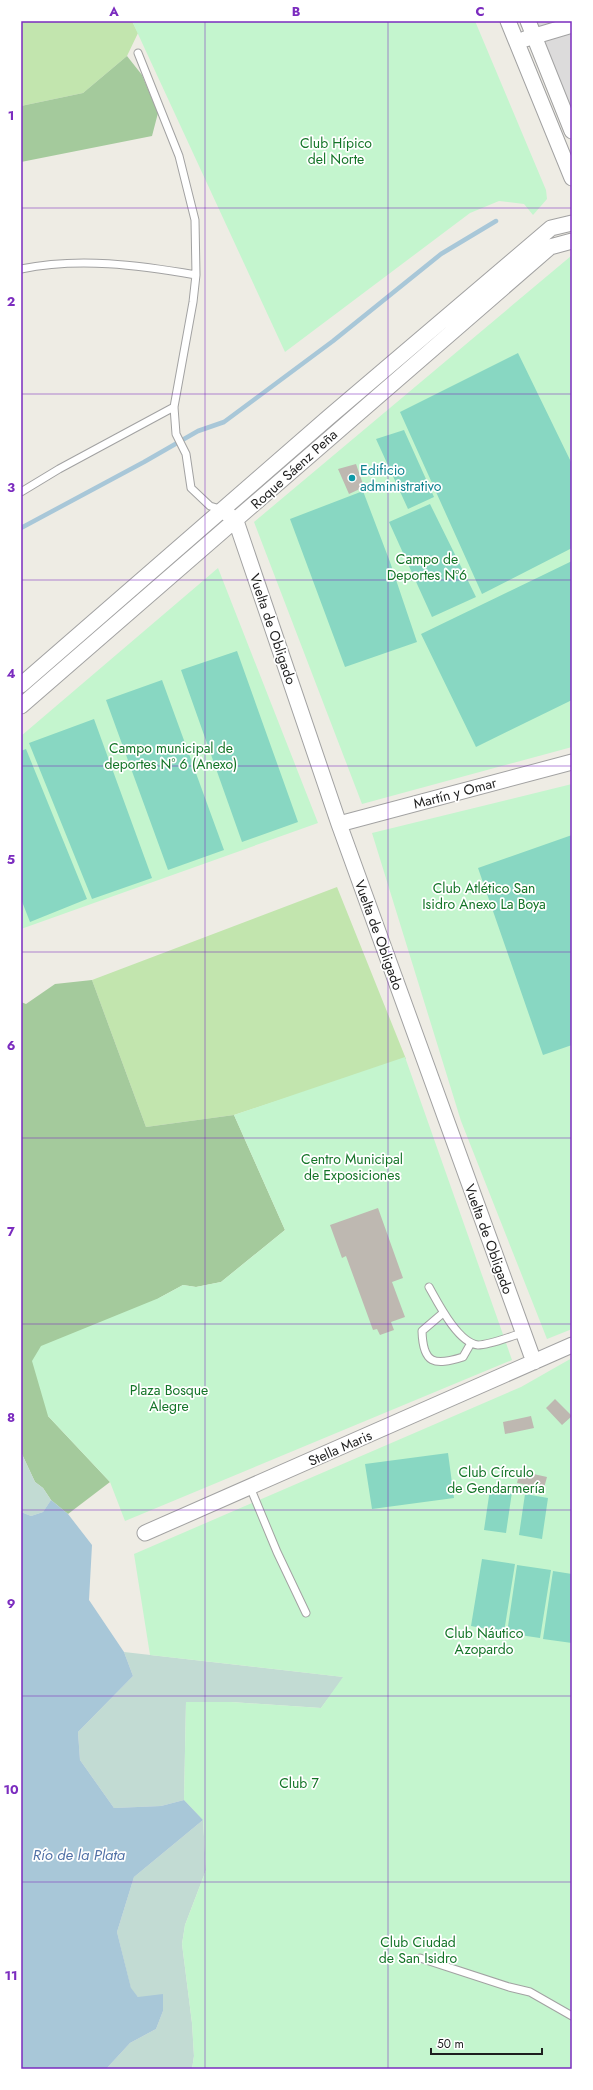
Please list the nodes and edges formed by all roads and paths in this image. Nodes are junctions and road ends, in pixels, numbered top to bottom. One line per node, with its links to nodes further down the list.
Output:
1 (508, 21): 5 (street)
2 (528, 21): 4 (street)
3 (572, 25): 4 (street)
4 (534, 36): 5 (street); 7 (street)
5 (517, 41): 8 (street)
6 (138, 53): 12 (lane)
7 (572, 132)
8 (572, 178)
9 (572, 223): 15 (street, Roque Sáenz Peña)
10 (572, 241): 16 (street, Roque Sáenz Peña)
11 (21, 269): 12 (lane)
12 (196, 275): 13 (lane)
13 (174, 407): 14 (lane); 15 (lane)
14 (22, 491)
15 (223, 510): 16 (street); 17 (street, Roque Sáenz Peña)
16 (236, 521): 18 (street, Roque Sáenz Peña); 20 (street, Vuelta de Obligado)
17 (21, 685)
18 (21, 706)
19 (572, 762): 20 (street, Martín y Omar)
20 (339, 824): 23 (street, Vuelta de Obligado)
21 (429, 1287): 22 (lane)
22 (443, 1313): 24 (lane); 24 (lane)
23 (523, 1333): 24 (lane); 26 (street, Vuelta de Obligado)
24 (472, 1343)
25 (572, 1345): 26 (street, Stella Maris)
26 (534, 1362): 27 (street, Stella Maris)
27 (250, 1487): 28 (street, Stella Maris); 29 (lane)
28 (145, 1533)
29 (306, 1613)
30 (420, 1958): 31 (lane)
31 (572, 2016)

